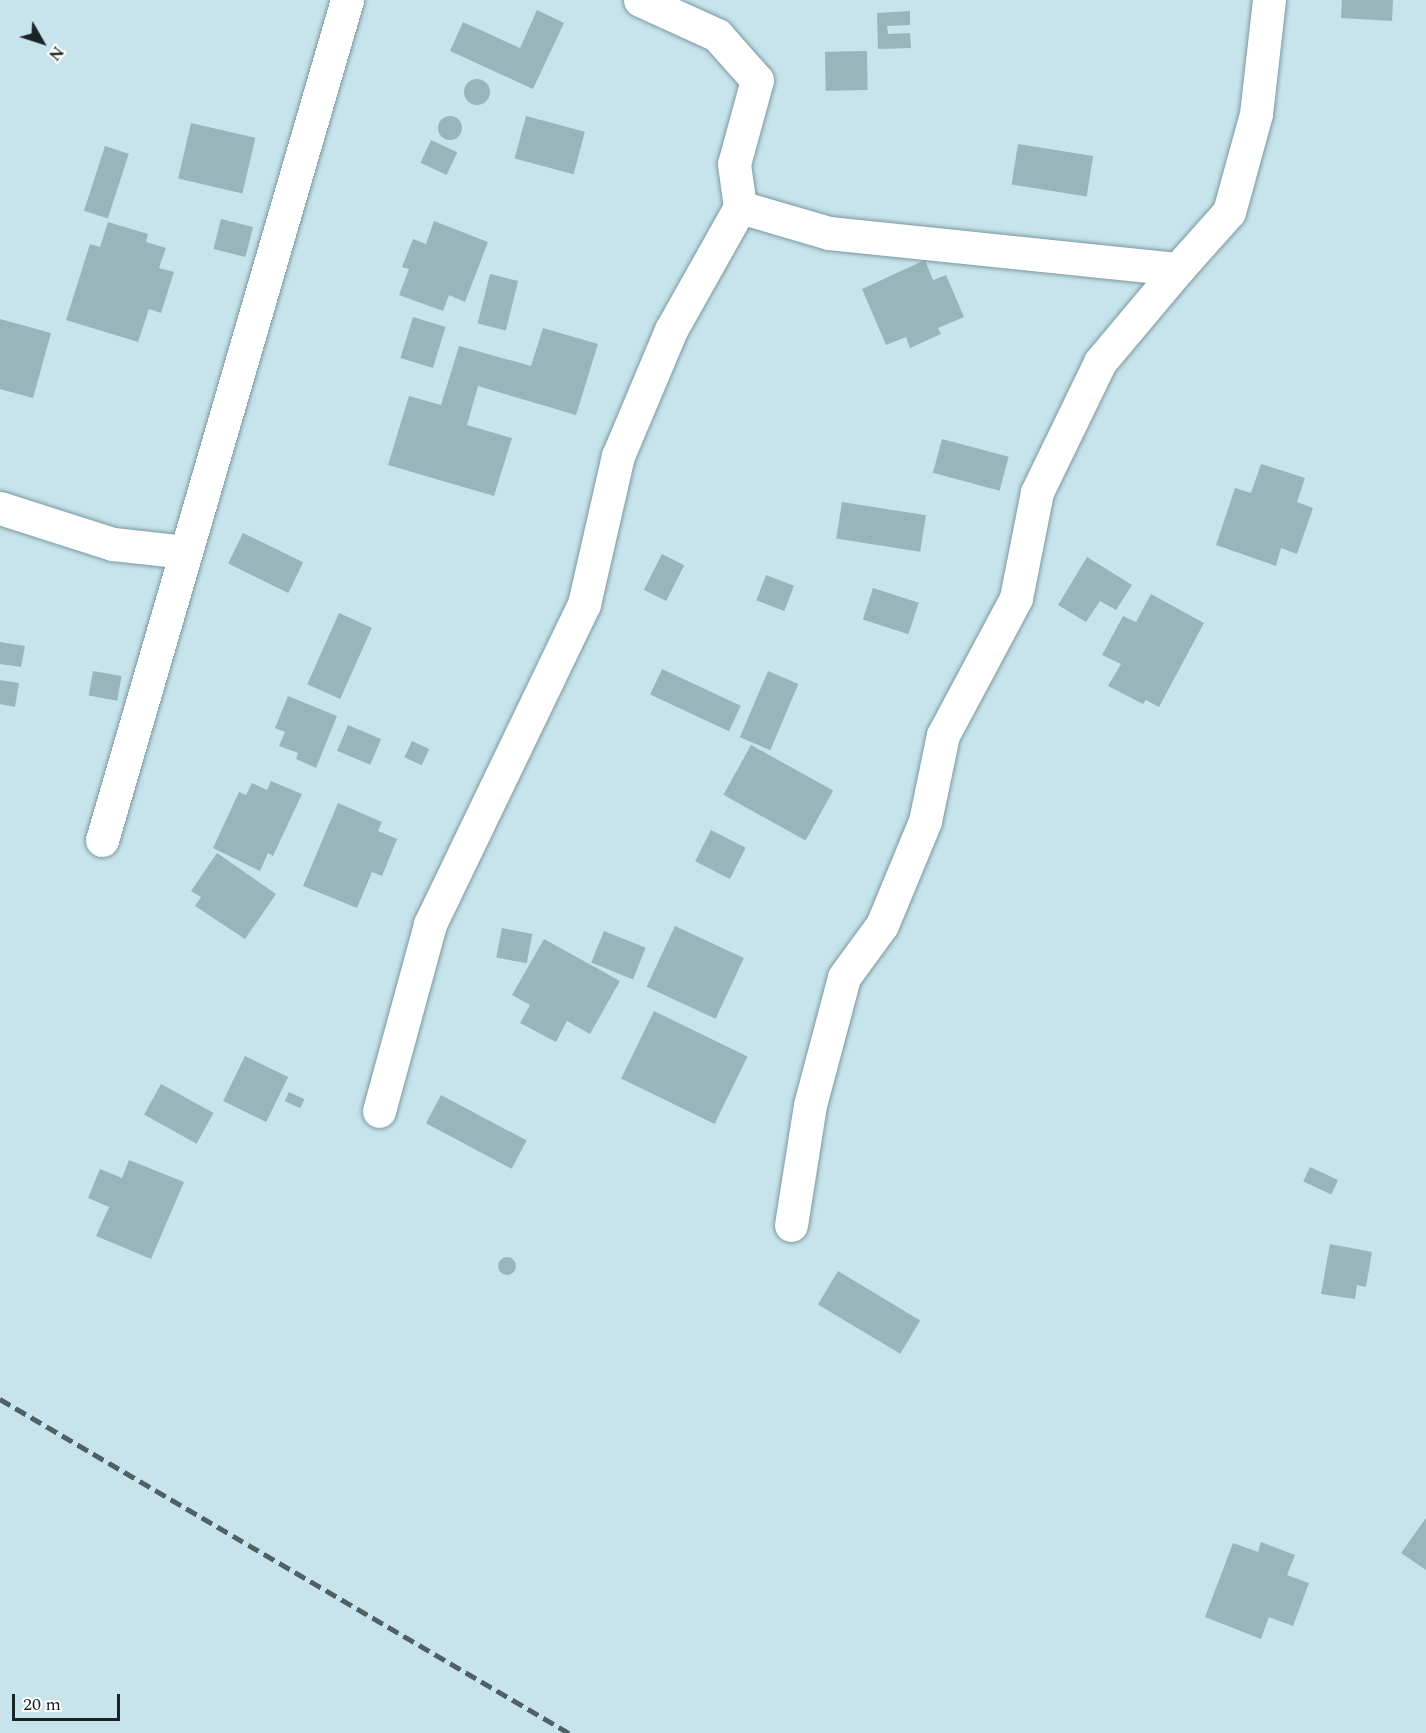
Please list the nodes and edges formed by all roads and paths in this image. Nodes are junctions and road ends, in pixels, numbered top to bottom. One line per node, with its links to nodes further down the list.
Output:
1 (347, 0): 7 (street)
2 (640, 0): 4 (street)
3 (1269, 0): 5 (street)
4 (740, 207): 5 (street); 9 (street)
5 (1178, 269): 10 (street)
6 (0, 508): 7 (street)
7 (185, 552): 8 (street)
8 (102, 840)
9 (379, 1111)
10 (791, 1225)

